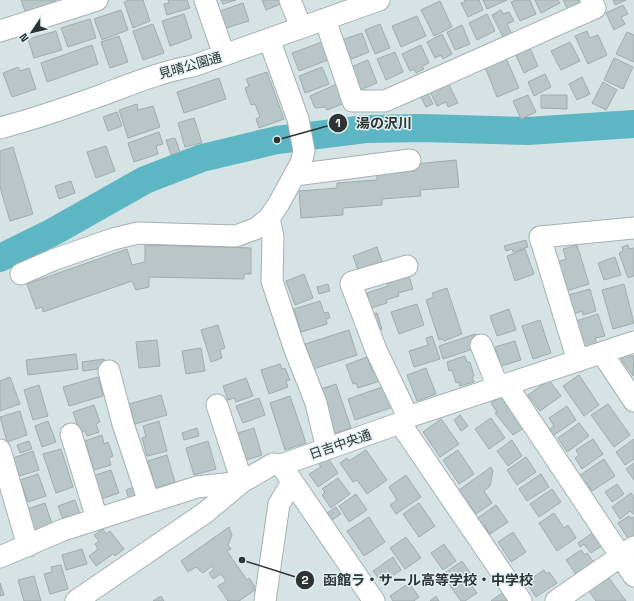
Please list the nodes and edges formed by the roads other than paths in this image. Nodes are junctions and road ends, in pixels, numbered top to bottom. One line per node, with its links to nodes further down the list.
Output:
1 (96, 0): 8 (street)
2 (205, 0): 10 (street)
3 (290, 0): 7 (street)
4 (591, 0): 6 (street)
5 (373, 1): 6 (street, 見晴公園通)
6 (325, 19): 7 (street, 見晴公園通)
7 (301, 27): 9 (street, 見晴公園通)
8 (0, 31)
9 (269, 39): 10 (street, 見晴公園通); 13 (street)
10 (224, 55): 11 (street, 見晴公園通)
11 (0, 128)
12 (410, 160): 13 (street)
13 (295, 175): 14 (street)
14 (269, 218): 17 (street); 28 (street)
15 (634, 228): 21 (street)
16 (407, 266): 26 (street)
17 (21, 274)
18 (634, 342): 20 (street, 日吉中央通)
19 (481, 345): 23 (street)
20 (602, 353): 21 (street, 日吉中央通); 24 (street)
21 (578, 361): 23 (street, 日吉中央通)
22 (109, 371): 32 (street)
23 (502, 386): 26 (street, 日吉中央通); 35 (street)
24 (634, 401)
25 (217, 405): 31 (street)
26 (404, 420): 28 (street, 日吉中央通); 41 (street)
27 (70, 434): 33 (street)
28 (326, 449): 30 (street, 日吉中央通)
29 (0, 450): 34 (street)
30 (287, 473): 31 (street, 日吉中央通); 39 (street); 40 (street)
31 (242, 482): 32 (street); 38 (street, 日吉中央通)
32 (149, 502): 33 (street)
33 (97, 519): 34 (street)
34 (28, 546): 36 (street)
35 (628, 552): 37 (street); 42 (street)
36 (0, 557)
37 (634, 576)
38 (76, 601)
39 (265, 601)
40 (374, 601)
41 (521, 601)
42 (556, 601)

